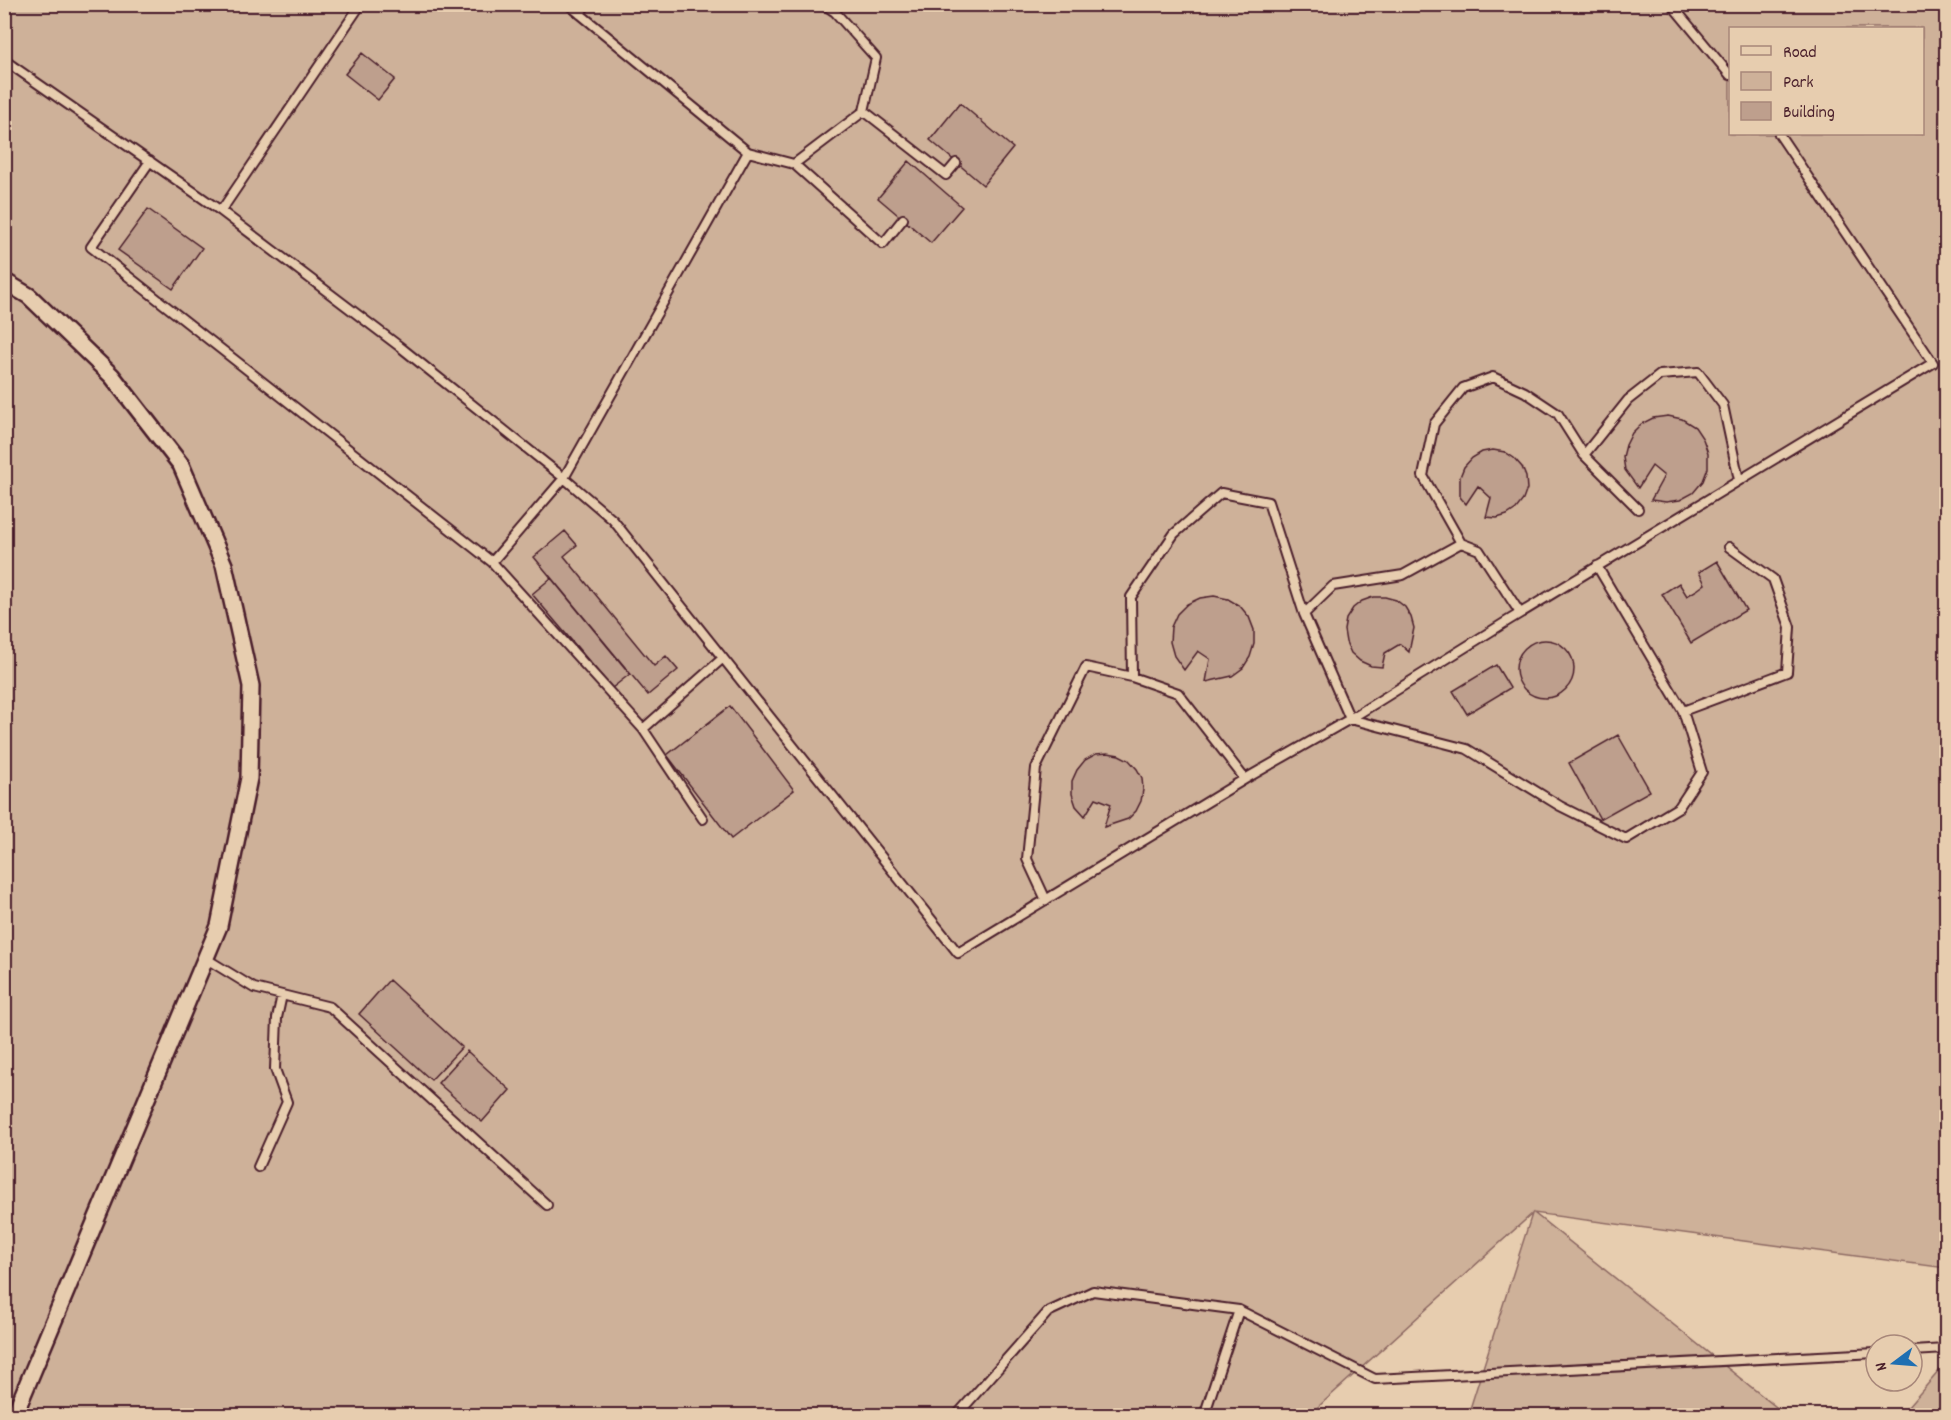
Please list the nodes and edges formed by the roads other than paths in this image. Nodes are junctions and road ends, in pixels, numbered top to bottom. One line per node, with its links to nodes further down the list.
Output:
1 (361, 4): 15 (lane)
2 (568, 4): 6 (lane)
3 (586, 4): 6 (lane)
4 (823, 4): 9 (lane)
5 (1671, 4): 8 (lane)
6 (580, 14): 11 (lane)
7 (4, 60): 12 (lane)
8 (1729, 73)
9 (864, 111): 13 (lane); 14 (lane)
10 (1780, 135): 20 (lane)
11 (748, 152): 14 (lane); 19 (lane)
12 (150, 161): 15 (lane); 24 (lane)
13 (956, 163)
14 (794, 164): 16 (lane)
15 (222, 211): 19 (lane)
16 (903, 219)
17 (4, 281): 36 (street)
18 (1584, 455): 20 (lane); 21 (lane); 22 (lane)
19 (564, 478): 24 (lane); 28 (lane)
20 (1739, 480): 25 (lane)
21 (1638, 509)
22 (1461, 543): 26 (lane); 27 (lane)
23 (1729, 547): 30 (lane)
24 (492, 562): 32 (lane)
25 (1597, 566): 26 (lane); 30 (lane)
26 (1521, 613): 31 (lane)
27 (1304, 614): 29 (lane); 31 (lane)
28 (723, 658): 32 (lane); 35 (lane)
29 (1132, 677): 33 (lane); 35 (lane)
30 (1683, 711): 31 (lane)
31 (1350, 719): 33 (lane)
32 (643, 729): 34 (lane)
33 (1245, 779): 35 (lane)
34 (703, 819)
35 (1046, 900)
36 (205, 958): 37 (lane); 44 (street)
37 (282, 995): 38 (lane); 39 (lane)
38 (258, 1167)
39 (547, 1205)
40 (1239, 1310): 43 (lane); 45 (lane); 46 (lane)
41 (1947, 1349): 42 (lane)
42 (1924, 1350)
43 (1864, 1354)
44 (14, 1416)
45 (956, 1416)
46 (1204, 1416)

